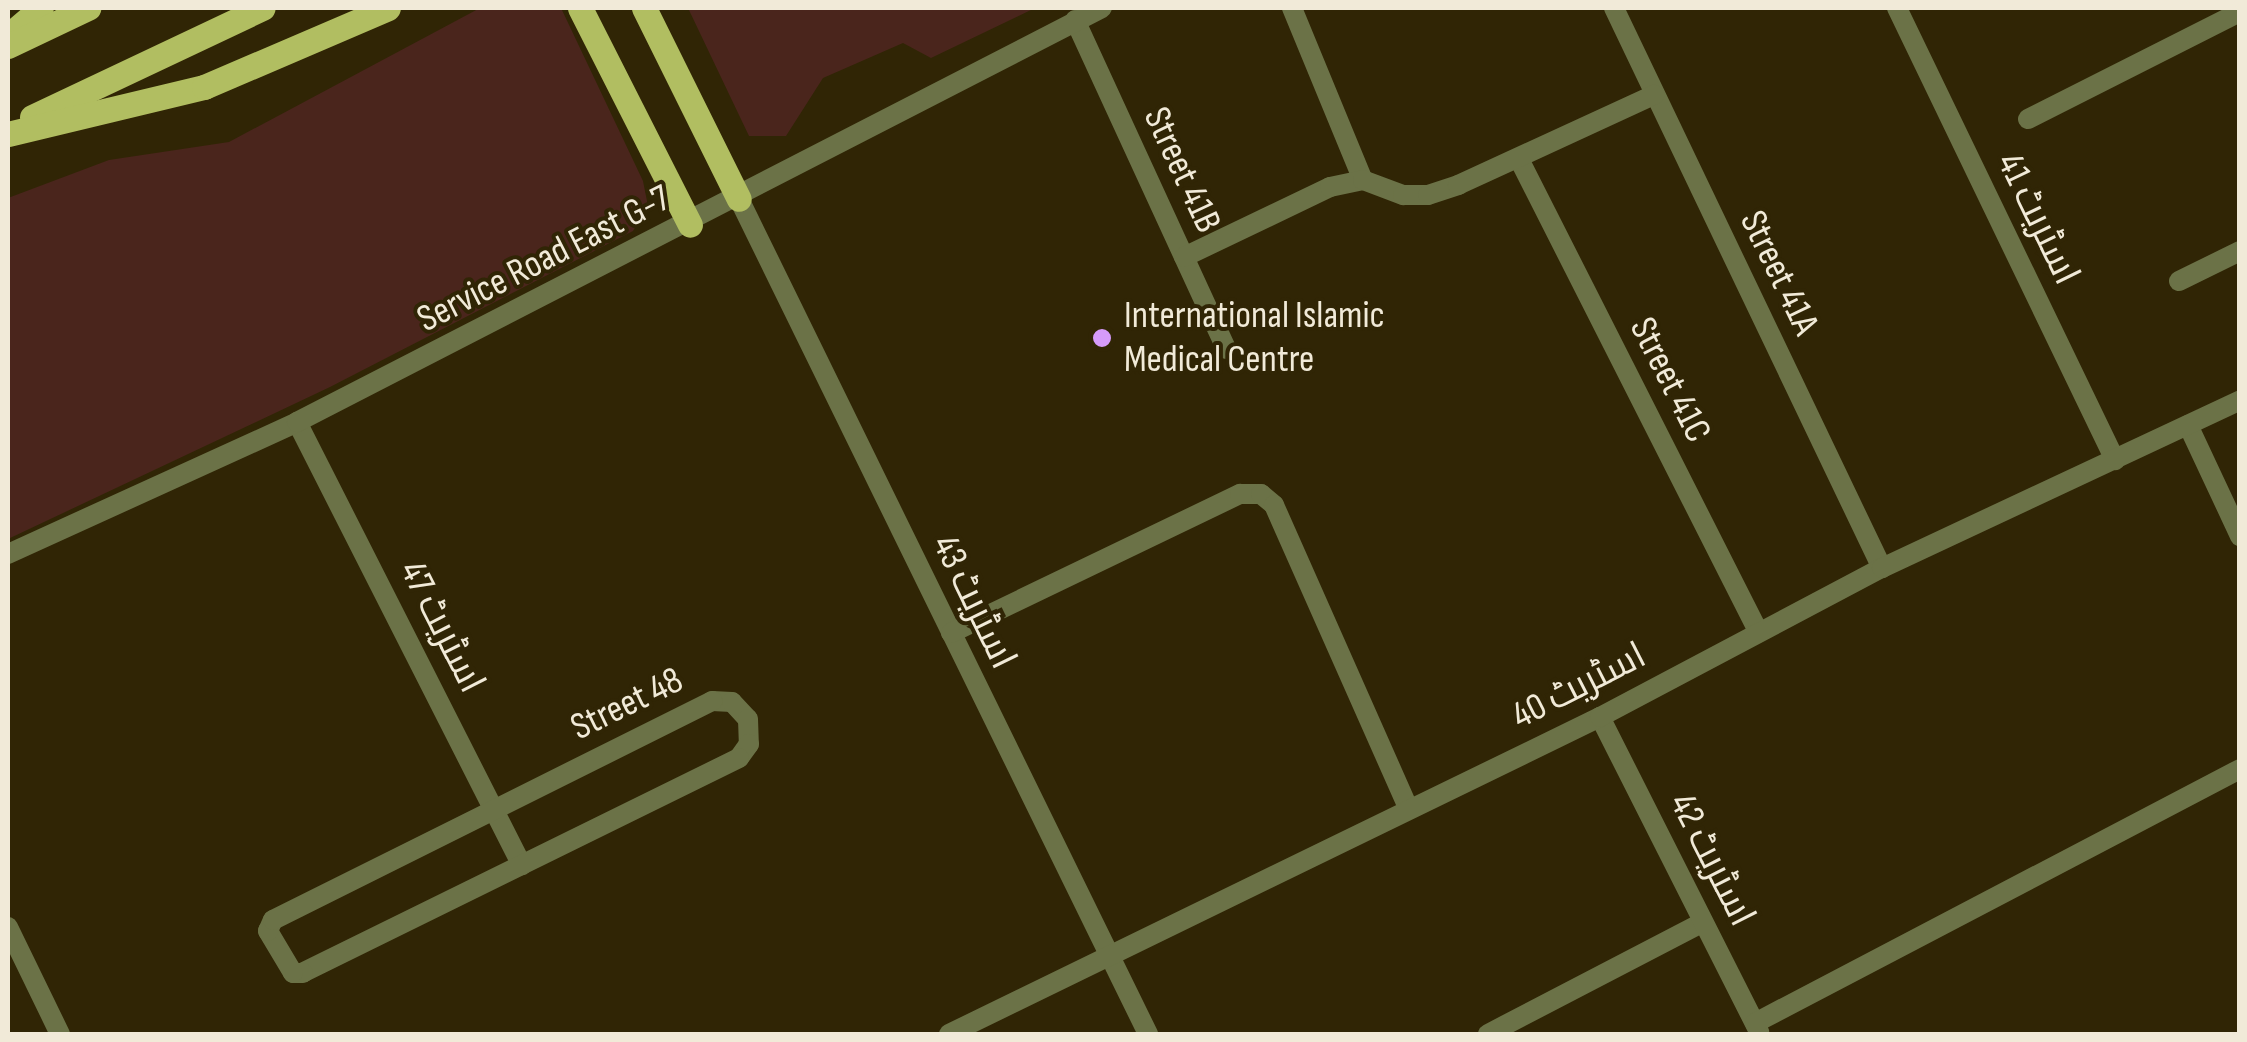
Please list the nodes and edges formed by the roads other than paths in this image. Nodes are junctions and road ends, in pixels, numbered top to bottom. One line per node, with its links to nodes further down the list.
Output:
1 (41, 8): 13 (main road)
2 (88, 8): 14 (main road)
3 (263, 8): 17 (main road)
4 (388, 8): 17 (main road)
5 (580, 8): 21 (main road)
6 (644, 8): 20 (main road)
7 (1102, 8): 12 (street, Service Road East G-7)
8 (1292, 8): 19 (street)
9 (1614, 8): 15 (street, Street 41A)
10 (1896, 8): 29 (street, اسٹریٹ 41)
11 (2240, 12): 16 (street)
12 (1075, 20): 20 (street, Service Road East G-7); 23 (street, Street 41B)
13 (8, 36)
14 (8, 46)
15 (1654, 95): 18 (street); 32 (street, Street 41A)
16 (2028, 119)
17 (8, 131)
18 (1520, 161): 19 (street); 33 (street, Street 41C)
19 (1363, 180): 23 (street)
20 (739, 199): 21 (street, Service Road East G-7); 34 (street, اسٹریٹ 43)
21 (690, 225): 27 (street, Service Road East G-7)
22 (2240, 252): 24 (street)
23 (1184, 257): 25 (street, Street 41B)
24 (2178, 281)
25 (1226, 349)
26 (2240, 400): 28 (street, اسٹریٹ 40)
27 (297, 422): 31 (street, Service Road East G-7); 37 (street, اسٹریٹ 47)
28 (2188, 425): 29 (street, اسٹریٹ 40); 30 (street)
29 (2116, 460): 32 (street, اسٹریٹ 40)
30 (2240, 536)
31 (8, 554)
32 (1882, 568): 33 (street, اسٹریٹ 40)
33 (1758, 631): 35 (street, اسٹریٹ 40)
34 (951, 634): 38 (street); 42 (street, اسٹریٹ 43)
35 (1600, 717): 38 (street, اسٹریٹ 40); 40 (street, اسٹریٹ 42)
36 (2240, 769): 43 (street)
37 (494, 807): 39 (street, اسٹریٹ 47); 39 (street, Street 48); 39 (street, Street 48)
38 (1410, 809): 42 (street, اسٹریٹ 40)
39 (522, 866)
40 (1703, 922): 43 (street, اسٹریٹ 42); 47 (street)
41 (8, 926): 44 (street)
42 (1107, 953): 45 (street, اسٹریٹ 40); 46 (street, اسٹریٹ 43)
43 (1758, 1029)
44 (60, 1034)
45 (949, 1034)
46 (1148, 1034)
47 (1488, 1034)

